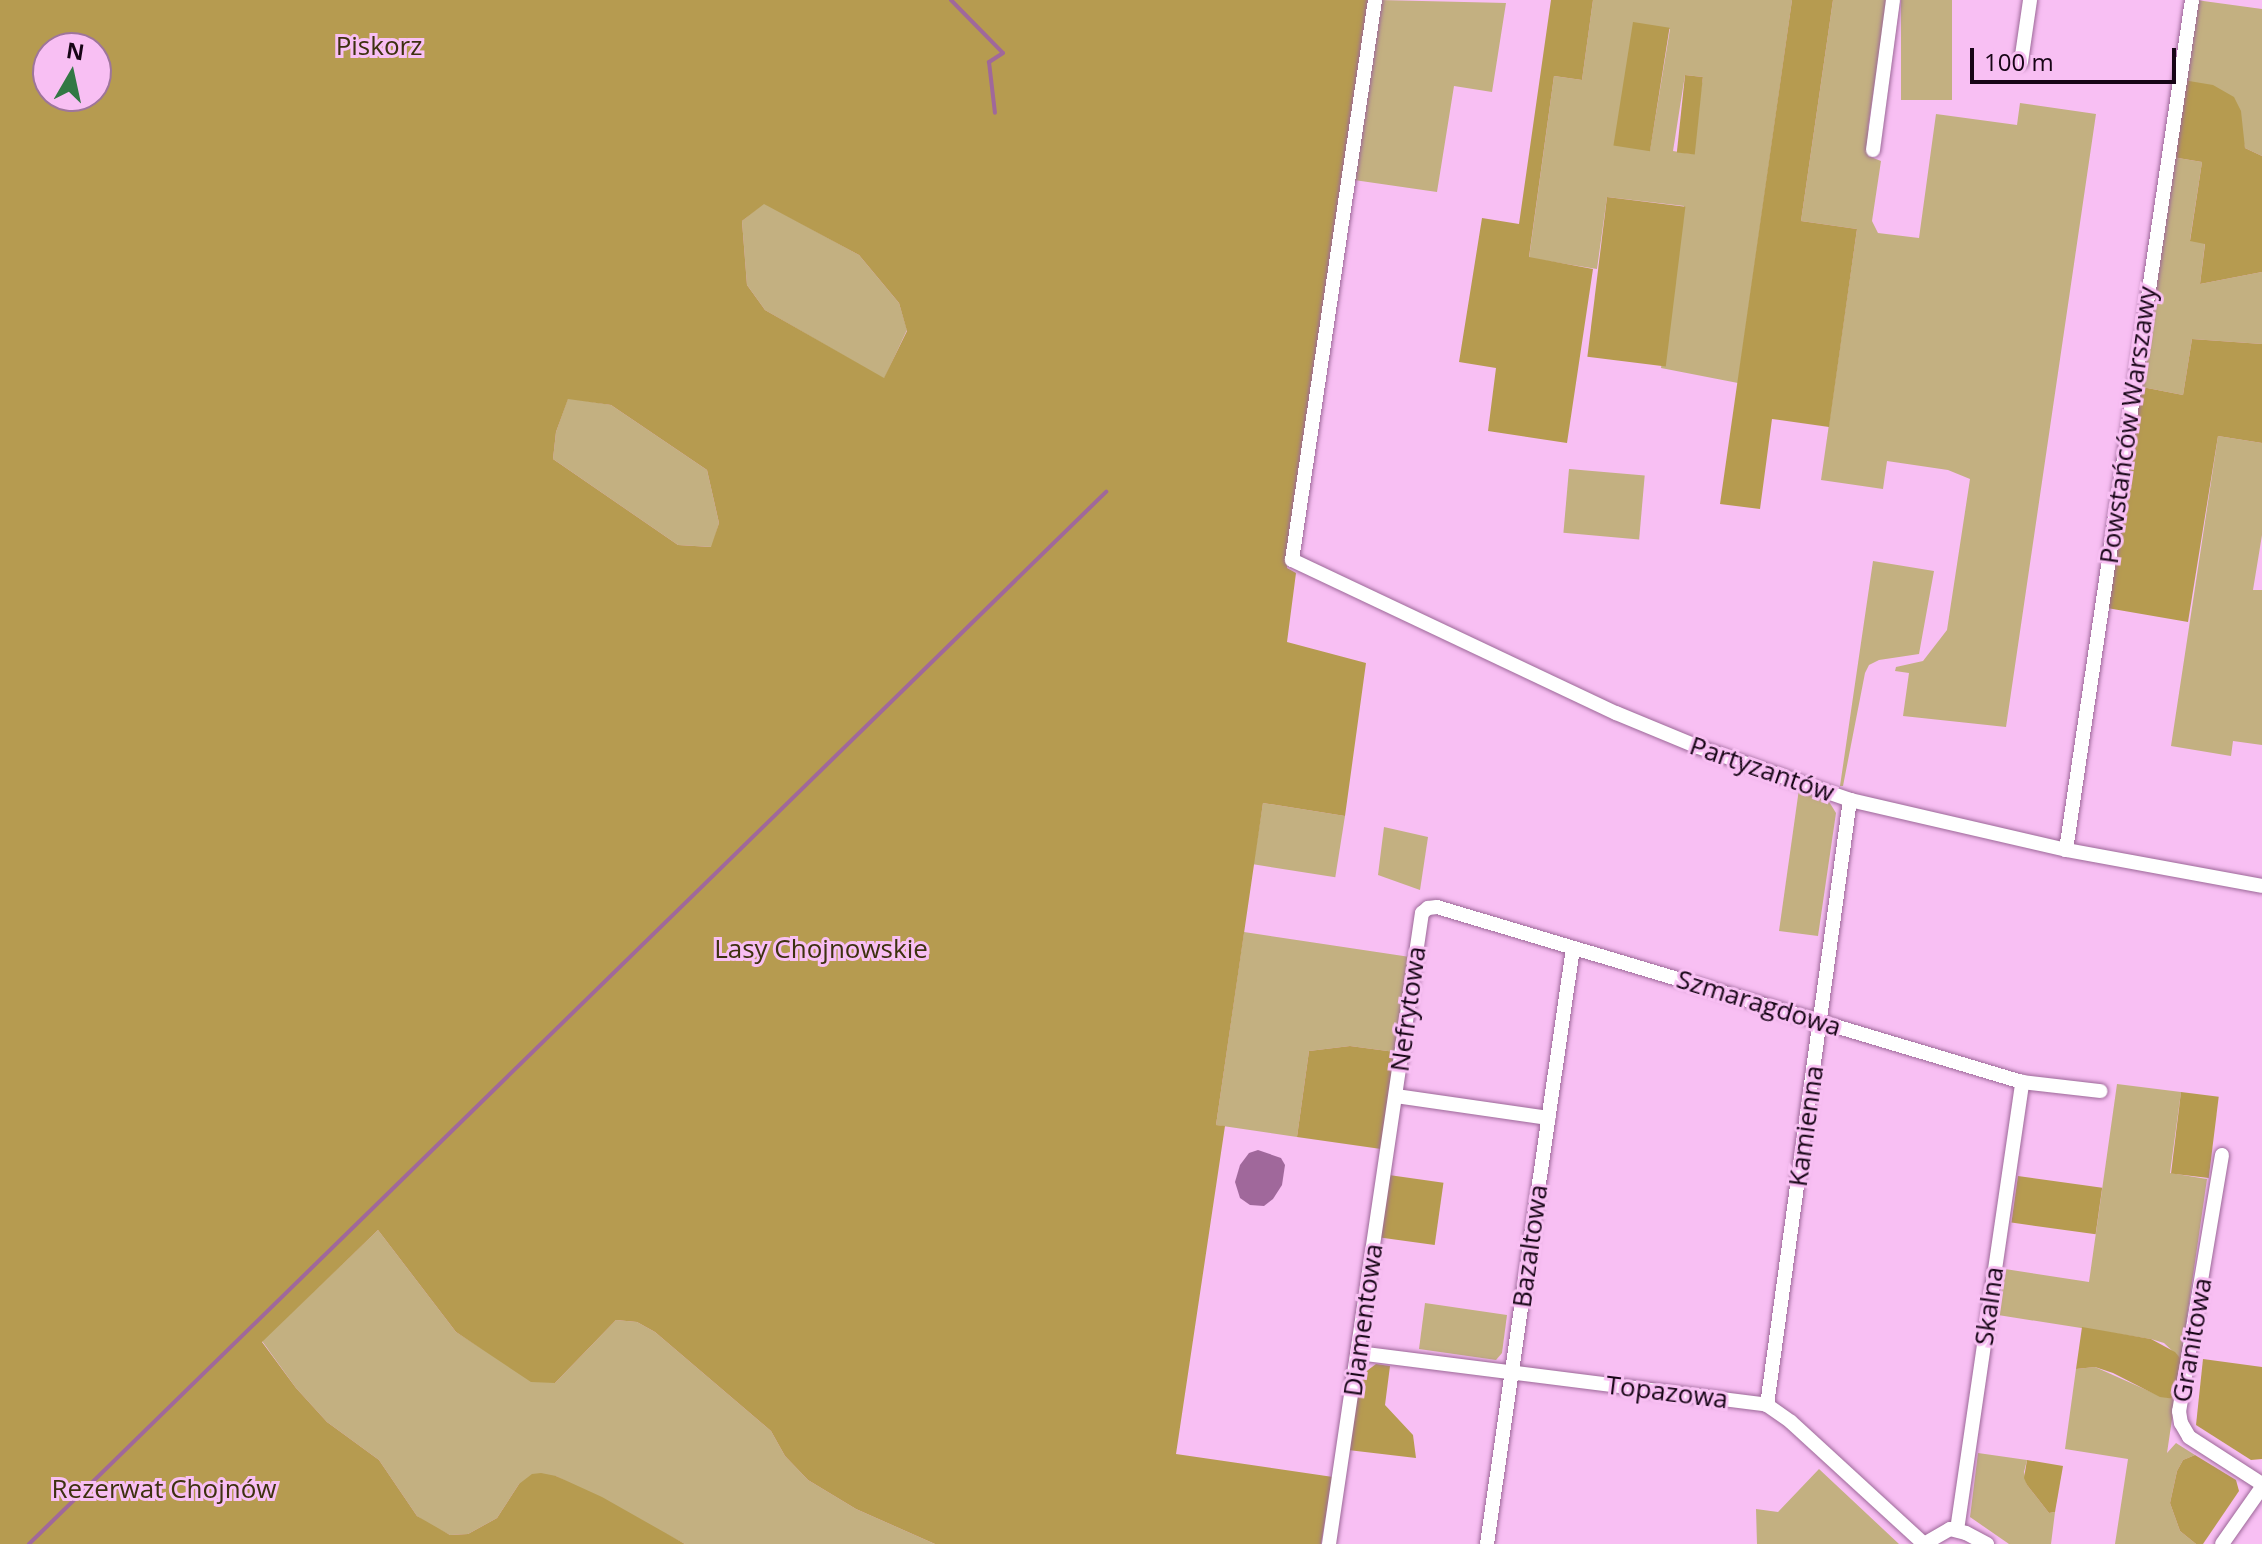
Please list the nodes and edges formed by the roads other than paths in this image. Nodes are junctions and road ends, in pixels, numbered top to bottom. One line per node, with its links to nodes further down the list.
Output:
1 (1375, 0): 7 (street, Partyzantów)
2 (1893, 0): 6 (street)
3 (2030, 0): 5 (street)
4 (2192, 0): 8 (street, Powstańców Warszawy)
5 (2021, 62)
6 (1873, 150)
7 (1850, 800): 8 (street, Partyzantów); 12 (street, Kamienna)
8 (2066, 850): 9 (street, Partyzantów)
9 (2262, 886)
10 (1422, 913): 11 (street, Szmaragdowa); 15 (street, Nefrytowa)
11 (1573, 948): 12 (street, Szmaragdowa); 16 (street, Bazaltowa)
12 (1820, 1022): 13 (street, Szmaragdowa); 20 (street, Kamienna)
13 (2022, 1082): 14 (street, Szmaragdowa); 22 (street, Skalna)
14 (2100, 1091)
15 (1396, 1096): 16 (street, Nefrytowa); 18 (street, Diamentowa)
16 (1548, 1118): 19 (street, Bazaltowa)
17 (2222, 1155): 21 (street, Granitowa)
18 (1358, 1353): 19 (street, Topazowa); 23 (street, Diamentowa)
19 (1513, 1373): 20 (street, Topazowa); 24 (street, Bazaltowa)
20 (1767, 1405): 25 (street)
21 (2262, 1485): 27 (street)
22 (1957, 1530): 25 (street); 26 (street)
23 (1329, 1544)
24 (1487, 1544)
25 (1924, 1544)
26 (1987, 1544)
27 (2222, 1544)

